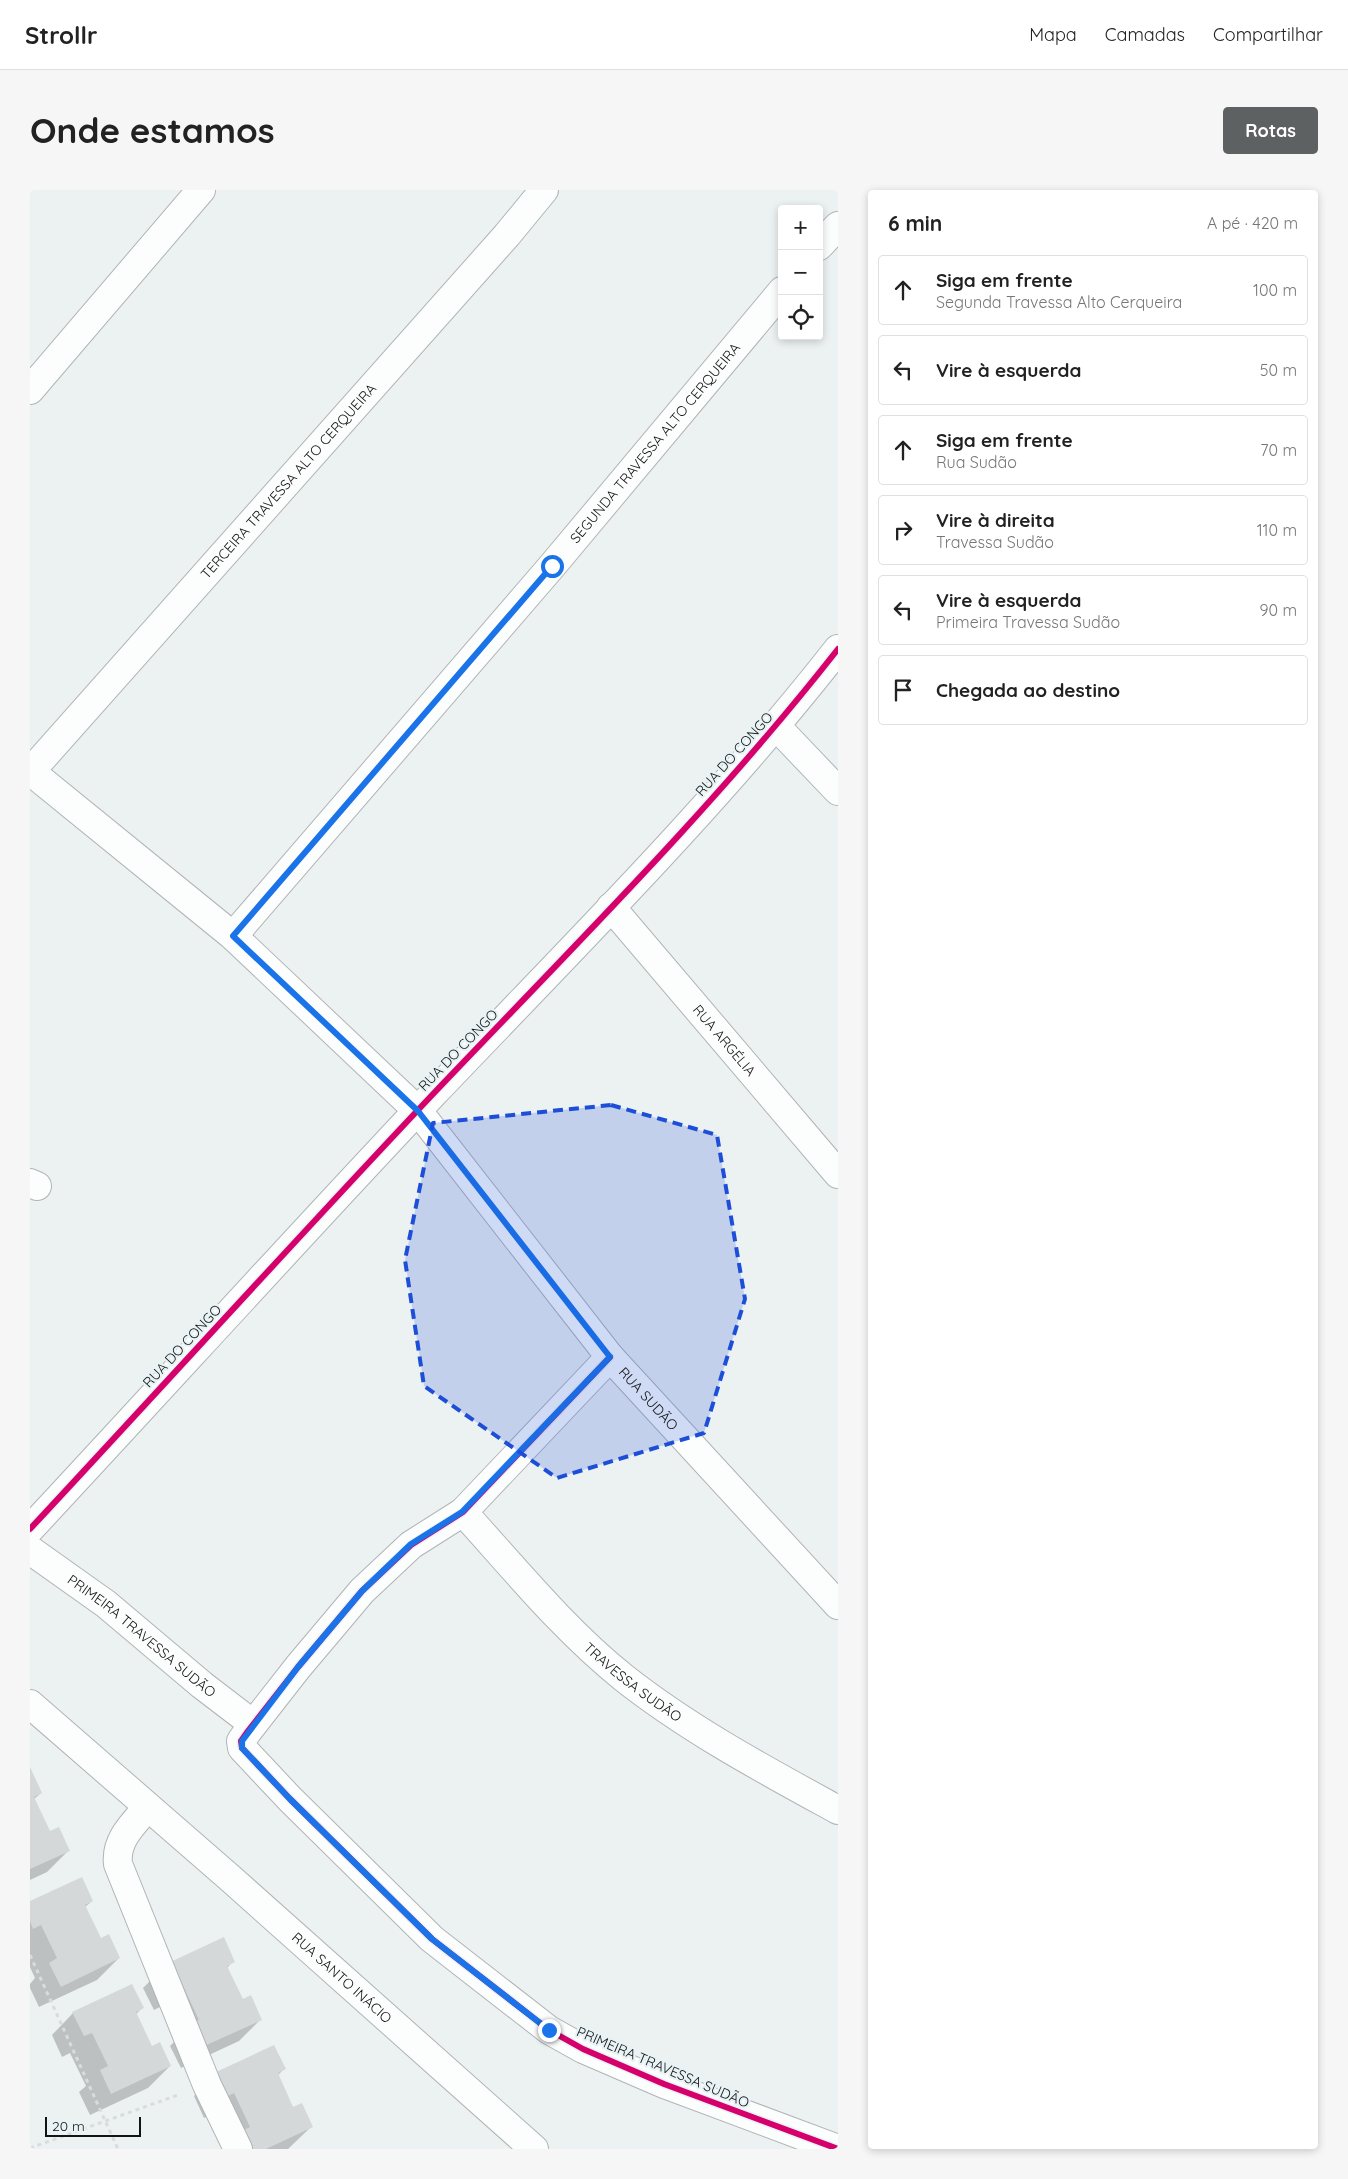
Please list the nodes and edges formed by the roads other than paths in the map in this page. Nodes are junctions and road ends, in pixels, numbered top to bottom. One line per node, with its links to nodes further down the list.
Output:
1 (202, 190): 6 (street)
2 (544, 190): 10 (street, TERCEIRA TRAVESSA ALTO CERQUEIRA)
3 (838, 226): 4 (street)
4 (823, 242)
5 (779, 295): 13 (street, SEGUNDA TRAVESSA ALTO CERQUEIRA)
6 (30, 390)
7 (838, 649): 8 (street, RUA DO CONGO)
8 (827, 673): 9 (street, RUA DO CONGO)
9 (776, 726): 11 (street); 12 (street, RUA DO CONGO)
10 (30, 772): 13 (street, RUA SUDÃO)
11 (838, 791)
12 (612, 907): 14 (street, RUA DO CONGO); 15 (street, RUA ARGÉLIA)
13 (233, 936): 14 (street, RUA SUDÃO)
14 (418, 1111): 16 (street, RUA SUDÃO); 18 (street, RUA DO CONGO)
15 (838, 1174)
16 (610, 1357): 17 (street); 20 (street, RUA SUDÃO)
17 (462, 1512): 22 (street); 24 (street, TRAVESSA SUDÃO)
18 (30, 1529)
19 (30, 1550): 22 (street, PRIMEIRA TRAVESSA SUDÃO)
20 (838, 1605)
21 (30, 1704): 23 (street, RUA SANTO INÁCIO)
22 (254, 1724): 27 (street, PRIMEIRA TRAVESSA SUDÃO)
23 (148, 1807): 25 (street); 26 (street, RUA SANTO INÁCIO)
24 (838, 1810)
25 (238, 2149)
26 (534, 2149)
27 (838, 2149)

